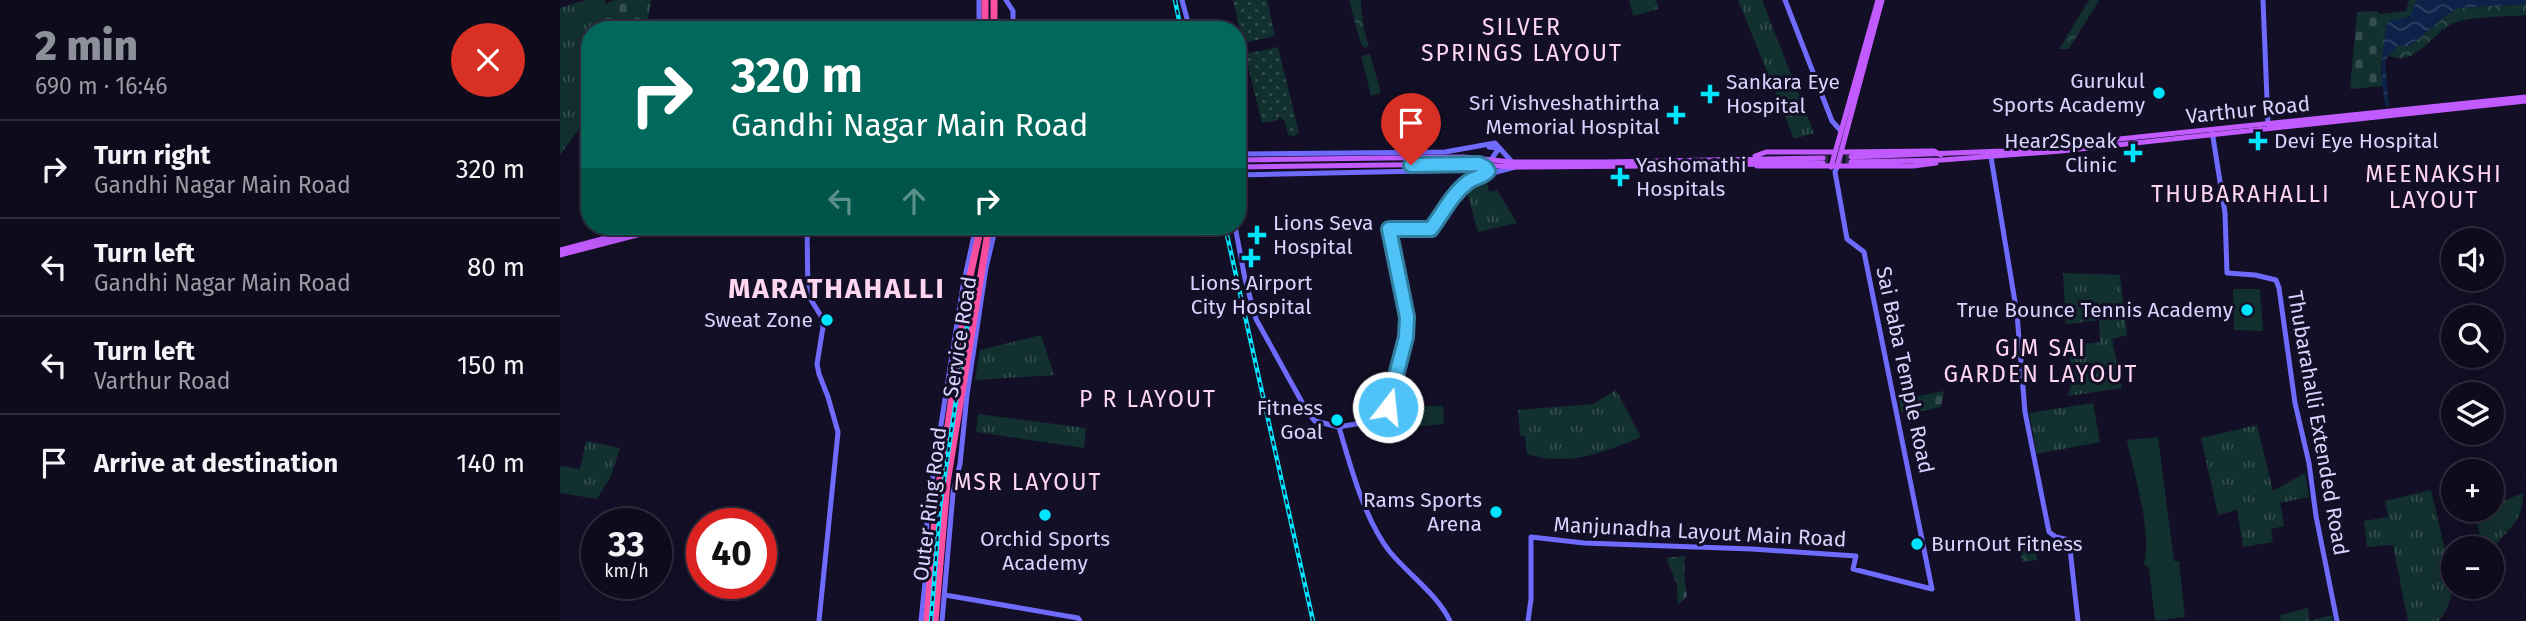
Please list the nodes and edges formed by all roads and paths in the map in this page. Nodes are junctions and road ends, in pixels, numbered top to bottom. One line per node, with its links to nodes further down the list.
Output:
1 (979, 0): 9 (street)
2 (985, 0): 10 (highway)
3 (994, 0): 11 (highway)
4 (1006, 0): 12 (street)
5 (1182, 0): 13 (street)
6 (1785, 0): 17 (street)
7 (1880, 0): 17 (main road); 21 (main road)
8 (2263, 0): 16 (street)
9 (979, 21)
10 (985, 21)
11 (994, 21)
12 (1013, 21)
13 (1187, 21)
14 (2526, 99): 15 (main road, Varthur Road)
15 (2369, 115): 16 (main road, Varthur Road); 18 (main road, Varthur Road)
16 (2267, 124): 18 (main road, Varthur Road)
17 (1840, 131): 21 (main road)
18 (2212, 132): 20 (main road, Varthur Road); 59 (street, Thubarahalli Extended Road)
19 (1478, 146): 22 (street); 26 (street); 30 (street)
20 (2059, 148): 23 (main road, Varthur Road); 24 (main road, Varthur Road)
21 (1835, 152): 24 (main road); 28 (main road); 31 (main road)
22 (1246, 154)
23 (1991, 157): 24 (main road, Varthur Road); 58 (street)
24 (1941, 158): 27 (main road); 31 (main road)
25 (1246, 160): 26 (main road)
26 (1491, 160): 30 (main road)
27 (1851, 160)
28 (1751, 161): 30 (main road); 31 (main road); 31 (main road)
29 (1479, 164): 30 (main road); 32 (main road); 34 (street)
30 (1513, 165): 34 (street)
31 (1830, 165): 48 (street, Sai Baba Temple Road)
32 (1246, 167)
33 (1246, 175): 34 (street)
34 (1485, 175): 45 (street)
35 (621, 235): 43 (main road)
36 (635, 235): 43 (main road)
37 (807, 235): 50 (street)
38 (976, 235): 51 (street, Service Road)
39 (977, 235): 52 (highway, Outer Ring Road)
40 (988, 235): 44 (highway, Outer Ring Road)
41 (994, 235): 44 (street, Service Road)
42 (1237, 235): 45 (street)
43 (560, 253)
44 (964, 393): 46 (street, Service Road); 47 (highway, Outer Ring Road)
45 (1339, 427): 56 (street)
46 (960, 448): 47 (highway); 49 (street, Service Road)
47 (953, 455): 53 (highway, Outer Ring Road)
48 (1853, 569): 57 (street, Manjunadha Layout Main Road)
49 (945, 595): 54 (street, Service Road); 55 (street)
50 (819, 621)
51 (921, 621)
52 (927, 621)
53 (935, 621)
54 (942, 621)
55 (1080, 621)
56 (1450, 621)
57 (1528, 621)
58 (2078, 621)
59 (2337, 621)

